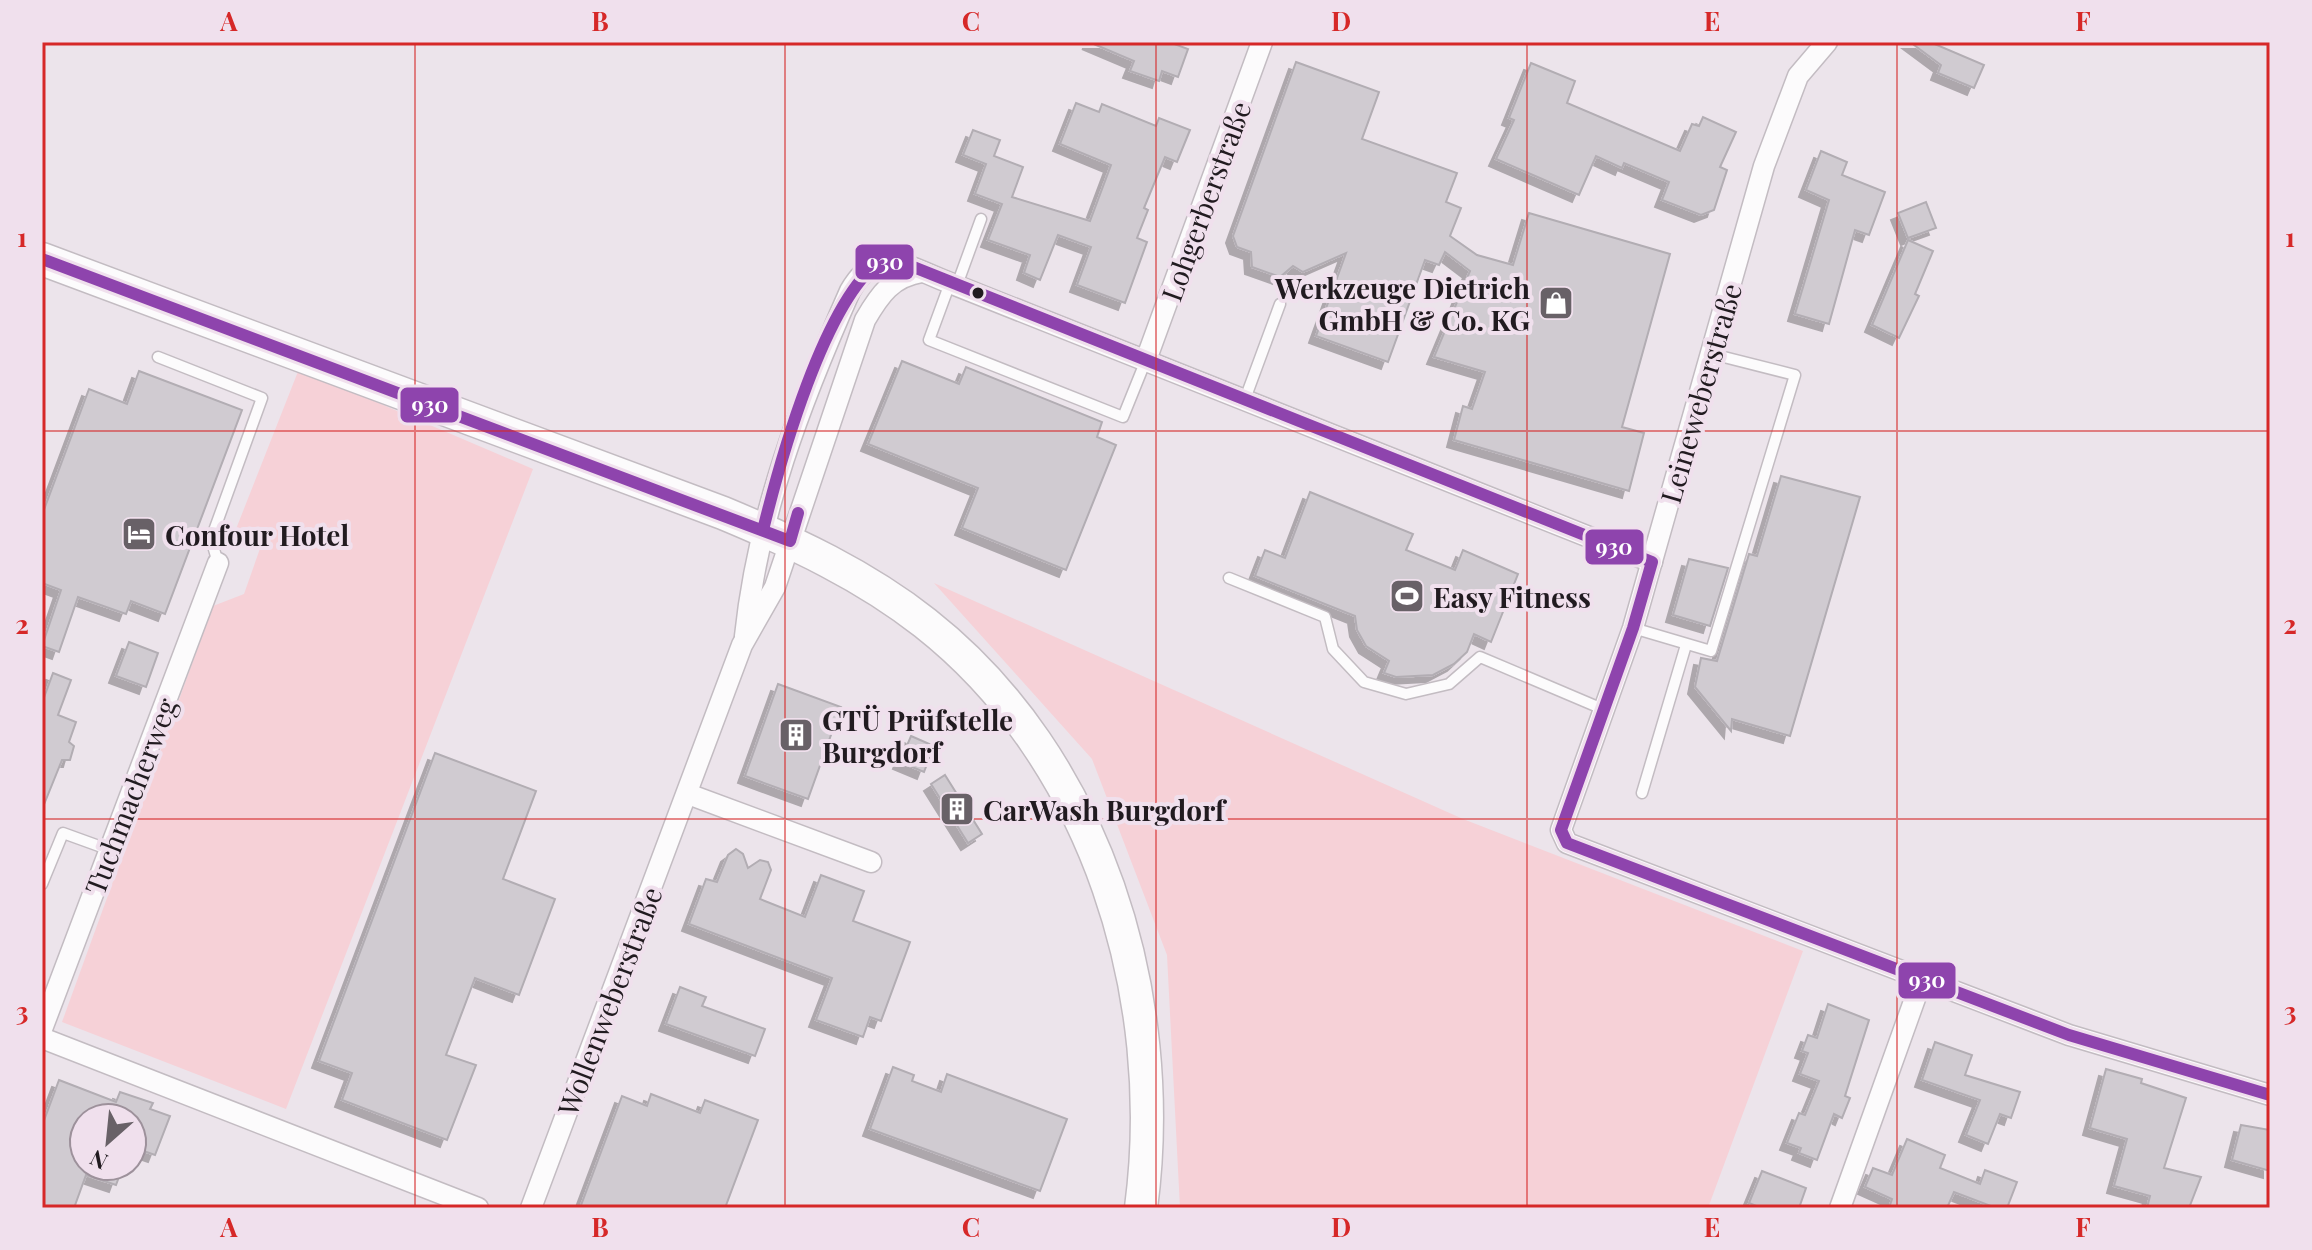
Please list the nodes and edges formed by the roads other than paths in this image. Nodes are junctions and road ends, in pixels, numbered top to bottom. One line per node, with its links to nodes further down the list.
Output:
1 (1262, 42): 10 (street, Lohgerberstraße)
2 (1827, 42): 8 (street, Leineweberstraße)
3 (981, 219): 6 (lane)
4 (42, 259): 12 (main road)
5 (922, 272): 6 (street); 12 (street); 12 (street)
6 (953, 284): 10 (street); 10 (lane)
7 (1280, 304): 11 (lane)
8 (1712, 354): 13 (street, Leineweberstraße); 18 (lane)
9 (158, 357): 14 (lane)
10 (1146, 360): 11 (street)
11 (1245, 399): 13 (street)
12 (776, 536): 17 (street, Wollenweberstraße); 17 (street, Wollenweberstraße); 31 (main road)
13 (1652, 562): 16 (street, Leineweberstraße)
14 (218, 563): 22 (street, Tuchmacherweg)
15 (1229, 578): 19 (lane)
16 (1633, 628): 18 (lane); 19 (street, Leineweberstraße)
17 (745, 636): 21 (street, Wollenweberstraße)
18 (1686, 645): 20 (lane)
19 (1605, 710): 25 (street, Leineweberstraße)
20 (1642, 793)
21 (688, 794): 23 (street); 30 (street, Wollenweberstraße)
22 (110, 850): 24 (lane); 26 (street, Tuchmacherweg)
23 (871, 862)
24 (42, 884)
25 (1922, 979): 28 (street); 32 (street)
26 (42, 1029)
27 (42, 1038): 29 (street)
28 (2270, 1095)
29 (478, 1208)
30 (531, 1208)
31 (1141, 1208)
32 (1840, 1208)

